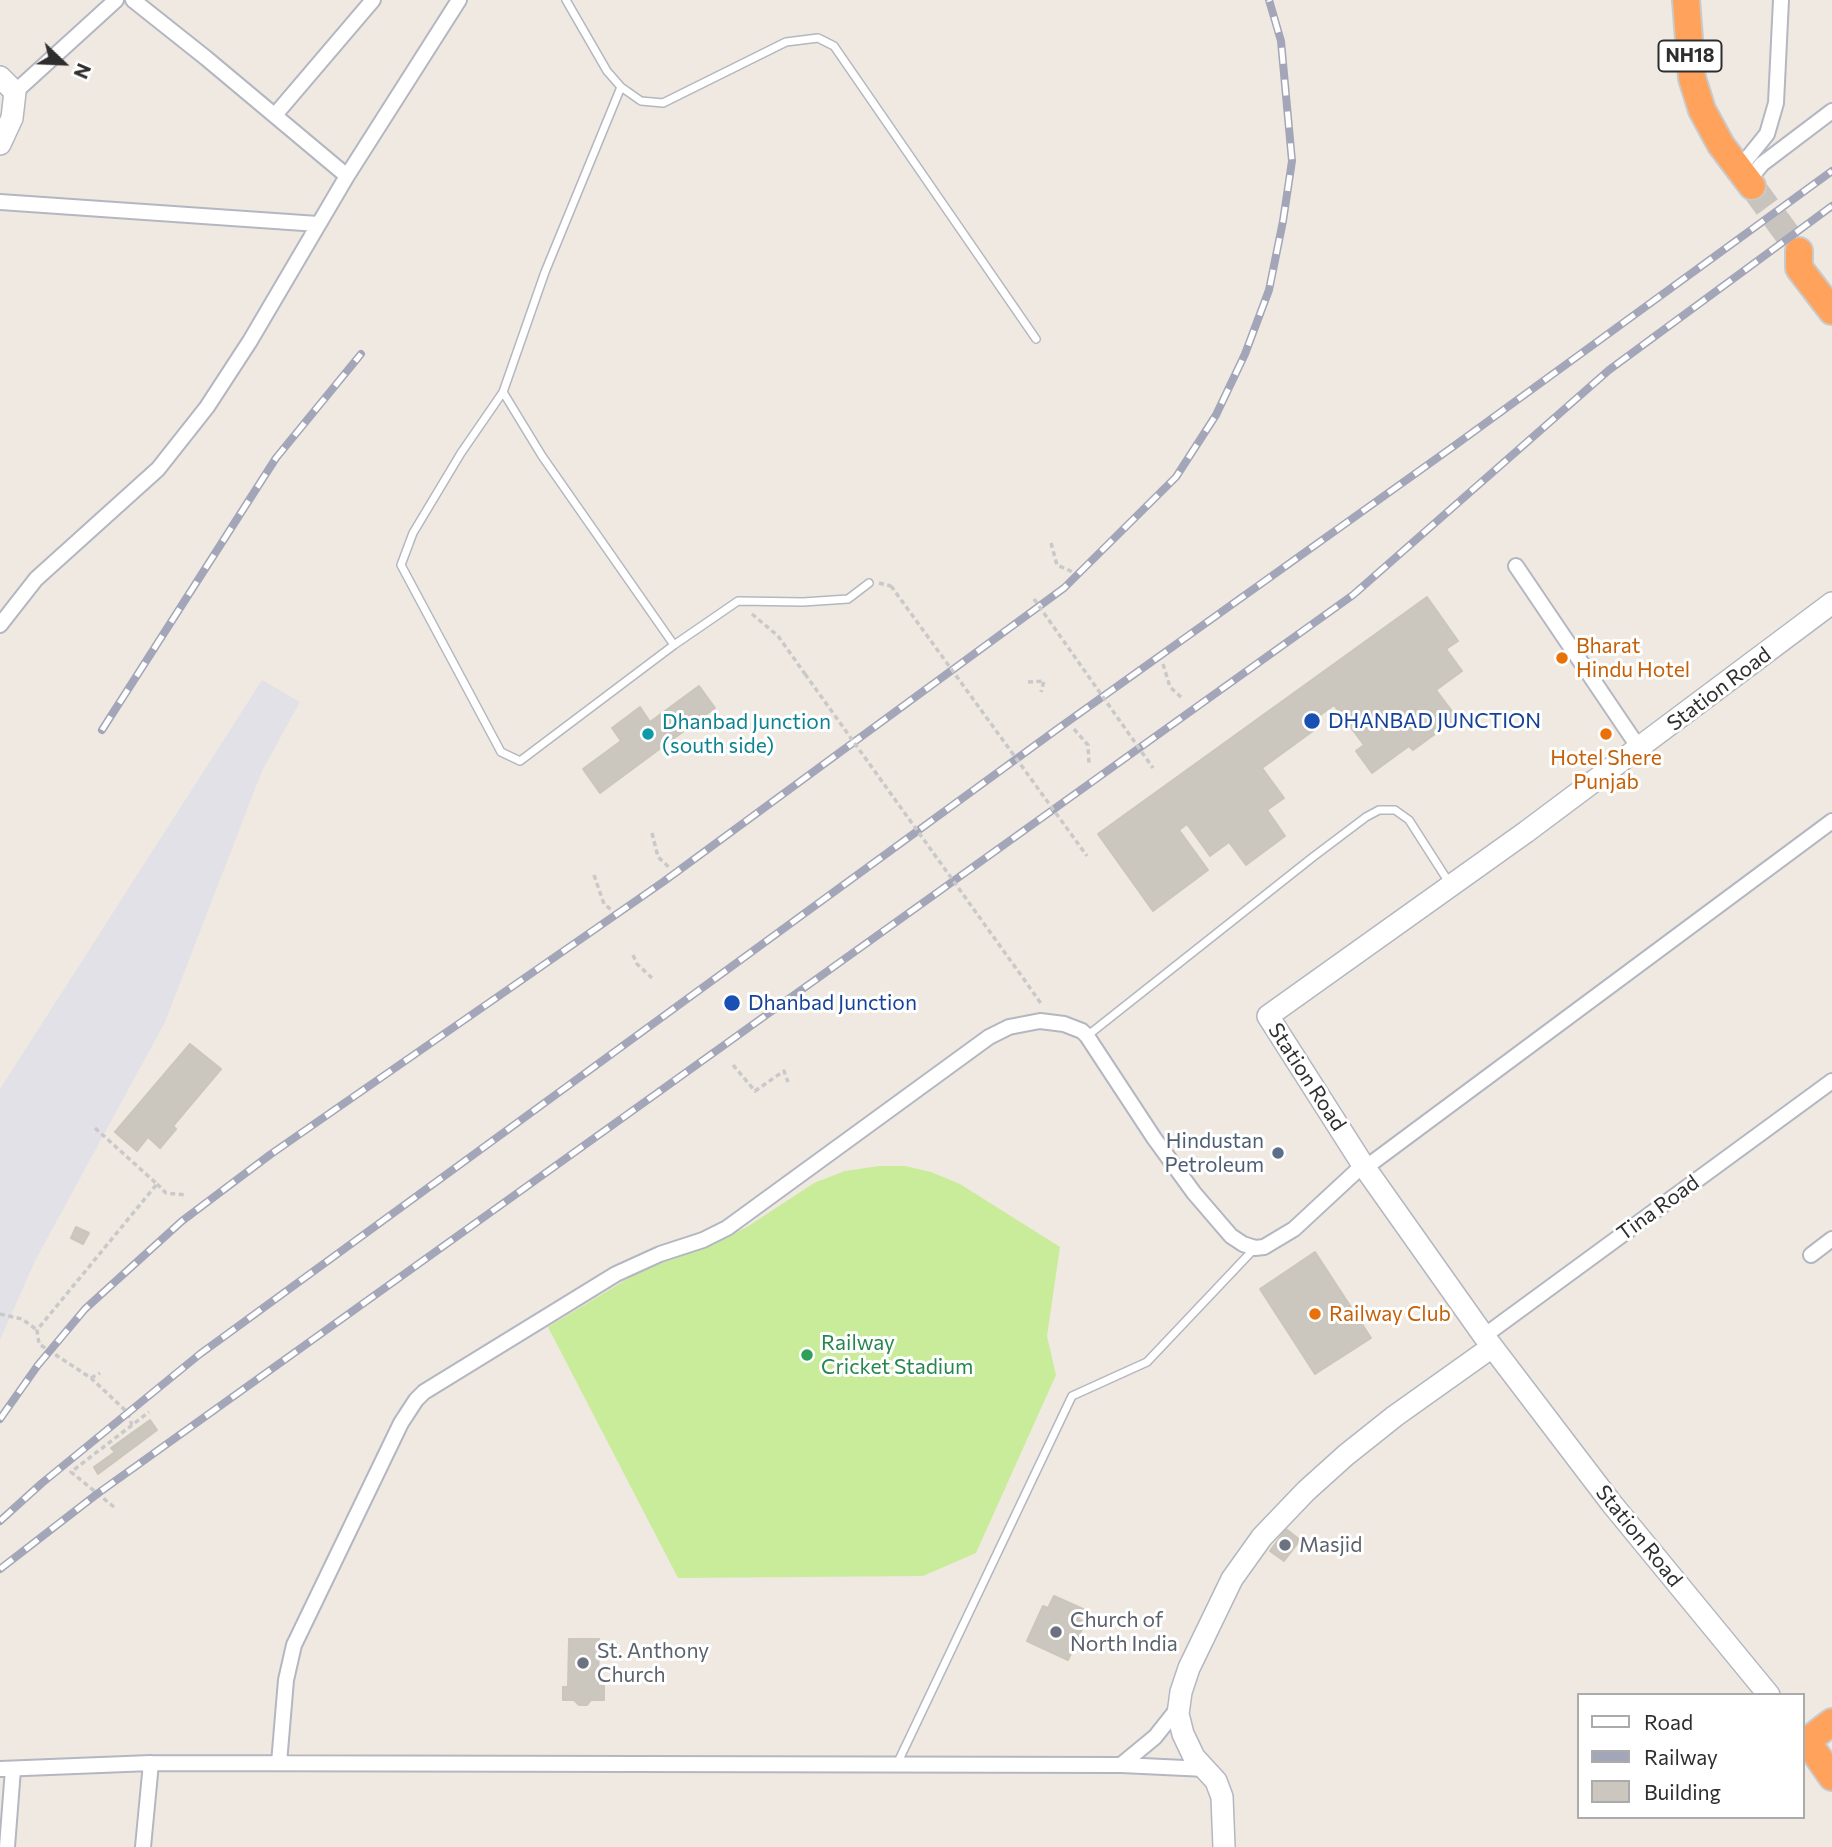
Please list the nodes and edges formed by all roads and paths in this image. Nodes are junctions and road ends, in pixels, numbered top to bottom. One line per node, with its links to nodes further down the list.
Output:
1 (116, 0): 9 (street)
2 (133, 0): 13 (street)
3 (373, 0): 13 (street)
4 (459, 0): 15 (street)
5 (566, 0): 10 (lane)
6 (1686, 0): 11 (highway, NH18)
7 (1704, 0): 11 (highway, NH18)
8 (1781, 0): 16 (street)
9 (7, 85): 14 (street)
10 (621, 87): 21 (lane); 22 (lane)
11 (1702, 110): 16 (highway, NH18)
12 (1832, 111): 16 (street)
13 (275, 114): 15 (street)
14 (0, 144)
15 (346, 176): 18 (street)
16 (1746, 179)
17 (0, 202): 18 (street)
18 (318, 225): 31 (street)
19 (1832, 280): 20 (highway)
20 (1832, 311)
21 (1036, 339)
22 (503, 392): 32 (lane); 32 (lane)
23 (1051, 543): 25 (path)
24 (1516, 566): 38 (street)
25 (1073, 572)
26 (869, 583): 29 (lane)
27 (891, 586): 43 (path, bridge)
28 (1034, 599): 40 (path, bridge)
29 (738, 601): 32 (lane); 50 (path, bridge)
30 (1832, 603): 38 (street, Station Road)
31 (0, 625)
32 (674, 645)
33 (1163, 664): 36 (path)
34 (1028, 682): 35 (path)
35 (1041, 692)
36 (1182, 698)
37 (1073, 729): 39 (path)
38 (1640, 748): 46 (street, Station Road)
39 (1089, 764)
40 (1153, 768)
41 (1832, 821): 56 (street)
42 (652, 833): 44 (path)
43 (1087, 856)
44 (671, 869)
45 (594, 875): 47 (path)
46 (1452, 887): 51 (lane); 56 (street, Station Road)
47 (613, 911)
48 (633, 955): 49 (path)
49 (652, 978)
50 (1046, 1011)
51 (1087, 1036): 60 (street); 75 (street)
52 (733, 1065): 54 (path)
53 (1832, 1081): 64 (street, Tina Road)
54 (788, 1082)
55 (95, 1128): 57 (path)
56 (1364, 1166): 60 (street); 64 (street, Station Road)
57 (157, 1184): 58 (path); 63 (path)
58 (186, 1195)
59 (1832, 1239): 61 (street)
60 (1255, 1248): 76 (lane)
61 (1811, 1255)
62 (0, 1314): 63 (path)
63 (37, 1330): 66 (path)
64 (1488, 1341): 70 (street, Station Road); 71 (street)
65 (100, 1373): 66 (path)
66 (91, 1378): 68 (path)
67 (149, 1412): 68 (path)
68 (132, 1425): 69 (path)
69 (114, 1507)
70 (1767, 1693)
71 (1178, 1708): 77 (street); 79 (street)
72 (1832, 1723): 73 (highway)
73 (1818, 1752)
74 (150, 1763): 75 (street); 78 (street); 81 (street)
75 (279, 1763): 76 (street)
76 (897, 1765): 77 (street)
77 (1121, 1765): 79 (street)
78 (6, 1769): 80 (street)
79 (1206, 1769): 82 (street)
80 (7, 1847)
81 (143, 1847)
82 (1224, 1847)

